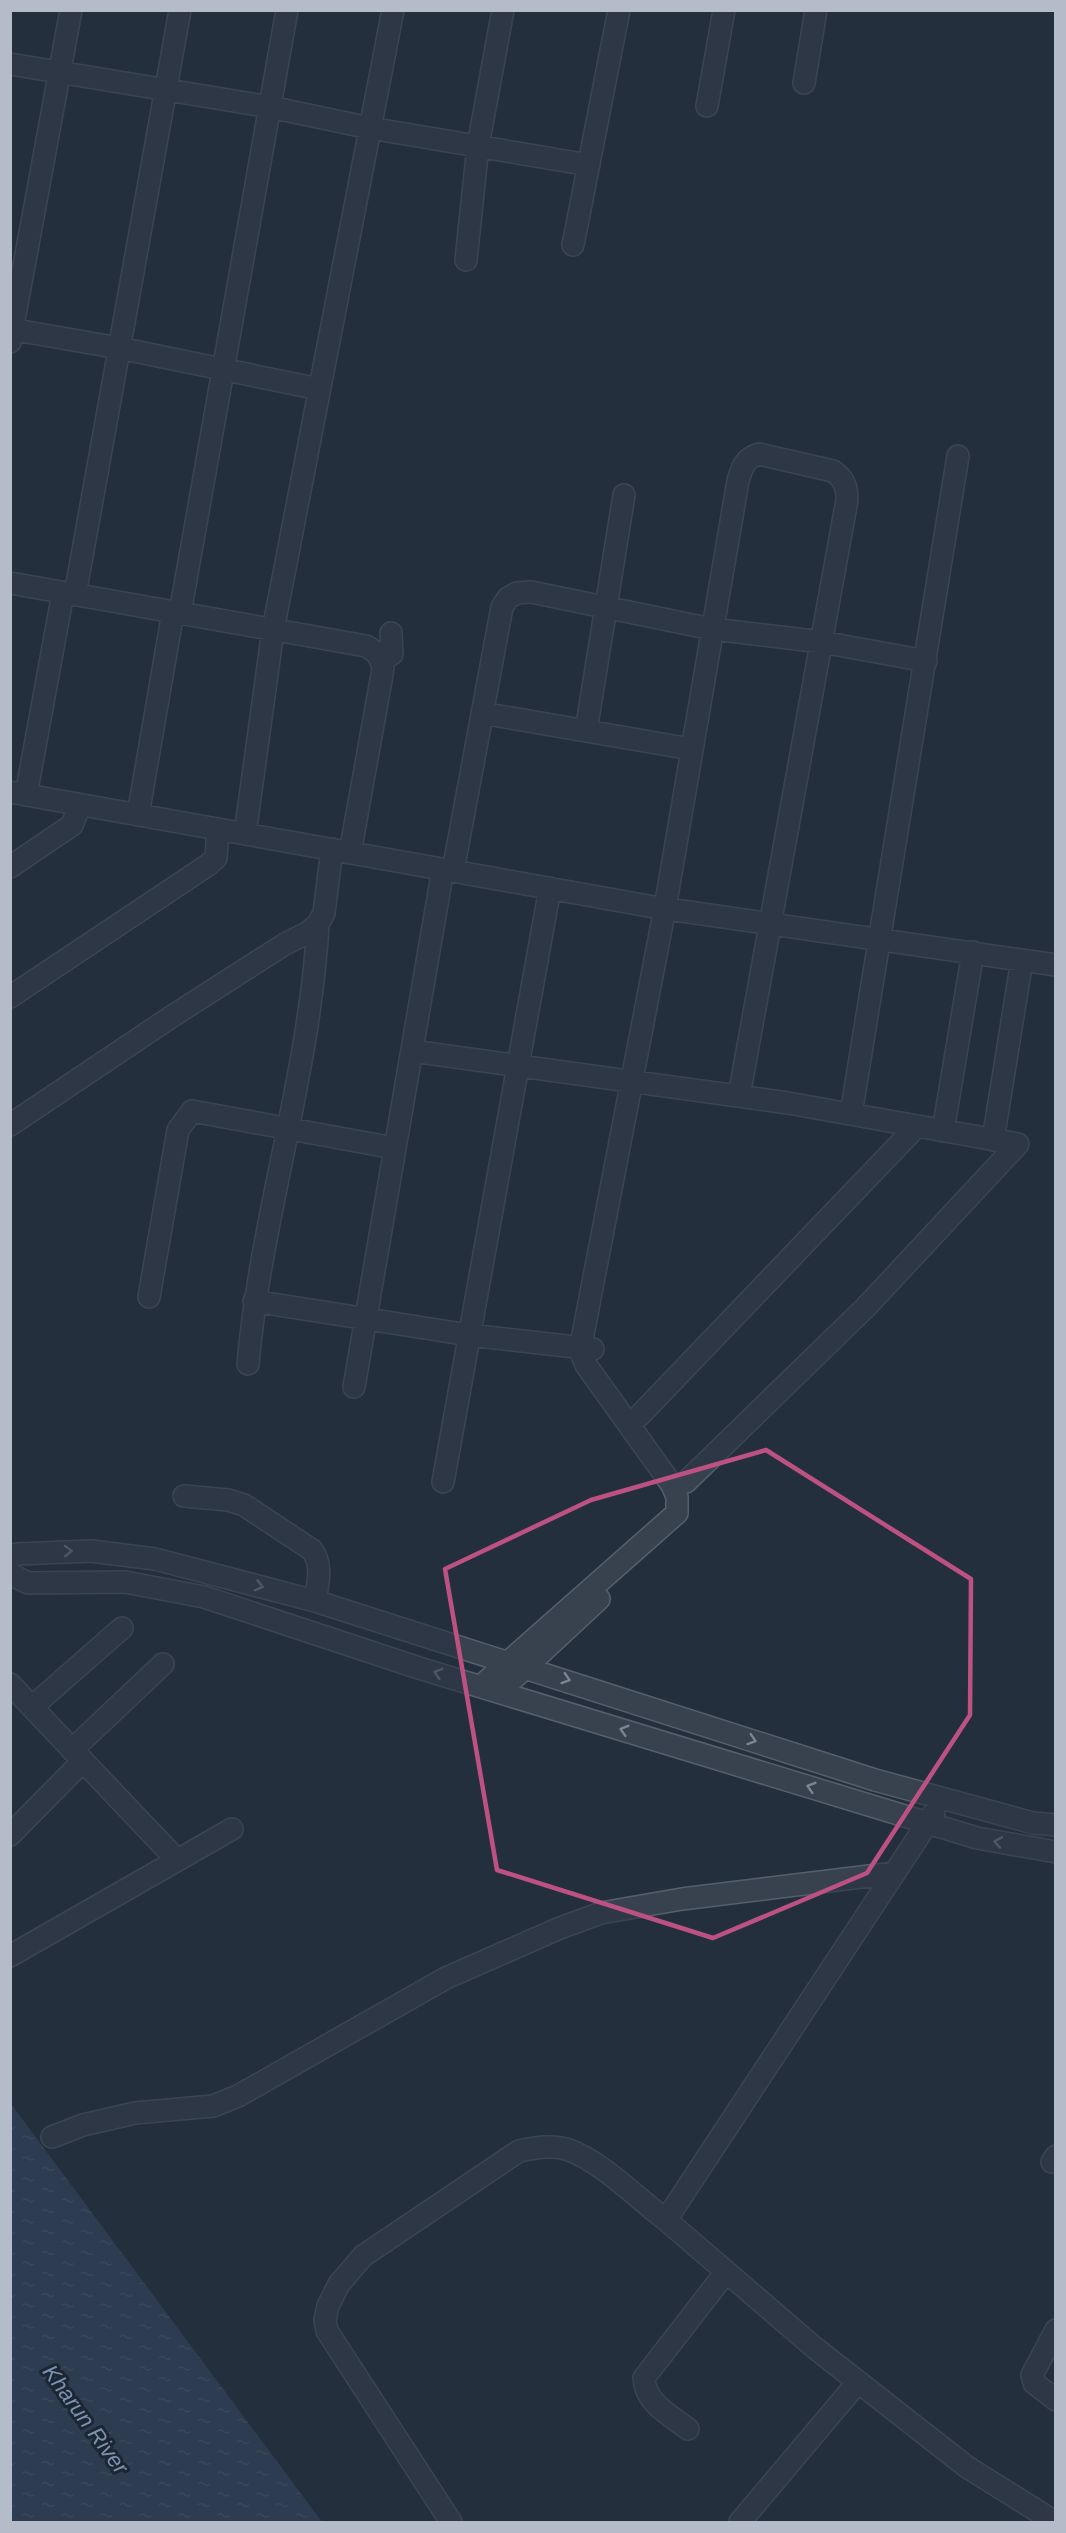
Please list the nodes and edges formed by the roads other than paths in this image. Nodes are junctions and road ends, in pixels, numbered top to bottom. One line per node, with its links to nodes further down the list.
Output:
1 (71, 10): 10 (street)
2 (180, 10): 12 (street)
3 (287, 10): 14 (street)
4 (393, 10): 15 (street)
5 (503, 10): 16 (street)
6 (619, 10): 17 (street)
7 (724, 10): 13 (street)
8 (816, 10): 11 (street)
9 (10, 64): 10 (street)
10 (61, 73): 12 (street); 20 (street)
11 (804, 83)
12 (165, 89): 14 (street); 21 (street)
13 (707, 106)
14 (270, 107): 15 (street); 22 (street)
15 (370, 128): 16 (street); 23 (street)
16 (478, 146): 17 (street); 19 (street)
17 (590, 165): 18 (street)
18 (573, 245)
19 (466, 260)
20 (11, 334): 21 (street)
21 (119, 348): 22 (street); 27 (street)
22 (223, 371): 23 (street); 29 (street)
23 (319, 389): 31 (street)
24 (958, 456): 35 (street)
25 (624, 495): 28 (street)
26 (10, 583): 27 (street)
27 (69, 594): 29 (street); 39 (street)
28 (607, 607): 30 (street); 36 (street); 37 (street)
29 (176, 613): 31 (street); 41 (street)
30 (712, 629): 33 (street); 33 (street); 38 (street)
31 (273, 630): 34 (street); 43 (street)
32 (392, 633): 34 (street)
33 (822, 642): 35 (street); 49 (street)
34 (381, 660): 44 (street)
35 (926, 661): 51 (street)
36 (482, 713): 37 (street); 46 (street)
37 (586, 731): 38 (street)
38 (691, 749): 48 (street)
39 (18, 793): 40 (street)
40 (80, 805): 41 (street); 45 (street)
41 (138, 815): 42 (street)
42 (218, 829): 43 (street); 55 (street)
43 (245, 834): 44 (street)
44 (341, 851): 46 (street); 50 (street)
45 (10, 867)
46 (448, 870): 47 (street); 56 (street)
47 (550, 888): 48 (street); 57 (street)
48 (664, 908): 49 (street); 58 (street)
49 (770, 923): 51 (street); 59 (street)
50 (318, 924): 61 (street); 63 (street)
51 (878, 939): 52 (street); 60 (street)
52 (973, 952): 53 (street); 64 (street)
53 (1022, 960): 54 (street); 65 (street)
54 (1056, 965)
55 (10, 997)
56 (412, 1051): 57 (street); 66 (street)
57 (518, 1066): 58 (street); 70 (street)
58 (629, 1081): 59 (street); 71 (street)
59 (739, 1096): 60 (street)
60 (851, 1114): 62 (street)
61 (10, 1125)
62 (917, 1126): 64 (street); 74 (street)
63 (288, 1130): 66 (street); 67 (street); 68 (street)
64 (943, 1131): 65 (street)
65 (993, 1140): 76 (street)
66 (394, 1148): 69 (street)
67 (149, 1297)
68 (254, 1301): 69 (street); 72 (street)
69 (364, 1318): 70 (street); 73 (street)
70 (469, 1335): 71 (street); 75 (street)
71 (586, 1344): 74 (street); 85 (street)
72 (248, 1364)
73 (354, 1387)
74 (639, 1416): 76 (street)
75 (443, 1482)
76 (686, 1482): 85 (street)
77 (184, 1496): 82 (street)
78 (10, 1557): 79 (street, one-way to 79)
79 (155, 1559): 81 (street); 82 (street, one-way to 82)
80 (10, 1574): 81 (street)
81 (151, 1587): 86 (street, one-way to 81)
82 (315, 1600): 85 (street)
83 (122, 1628): 87 (street)
84 (163, 1664): 88 (street)
85 (517, 1664): 86 (street); 89 (street, one-way to 89)
86 (490, 1689): 90 (street, one-way to 86)
87 (19, 1699): 88 (street)
88 (78, 1755): 93 (street); 95 (street)
89 (943, 1797): 90 (street); 91 (street)
90 (927, 1823): 94 (street, one-way to 90); 96 (street)
91 (1056, 1826)
92 (232, 1829): 95 (street)
93 (10, 1835)
94 (1056, 1852)
95 (177, 1860): 97 (street)
96 (894, 1873): 98 (street); 99 (street)
97 (10, 1956)
98 (52, 2137)
99 (666, 2220): 100 (street); 105 (street)
100 (726, 2272): 102 (street); 104 (street)
101 (1056, 2330): 103 (street)
102 (858, 2382): 106 (street); 107 (street)
103 (1056, 2400)
104 (688, 2429)
105 (452, 2523)
106 (740, 2523)
107 (1055, 2523)

